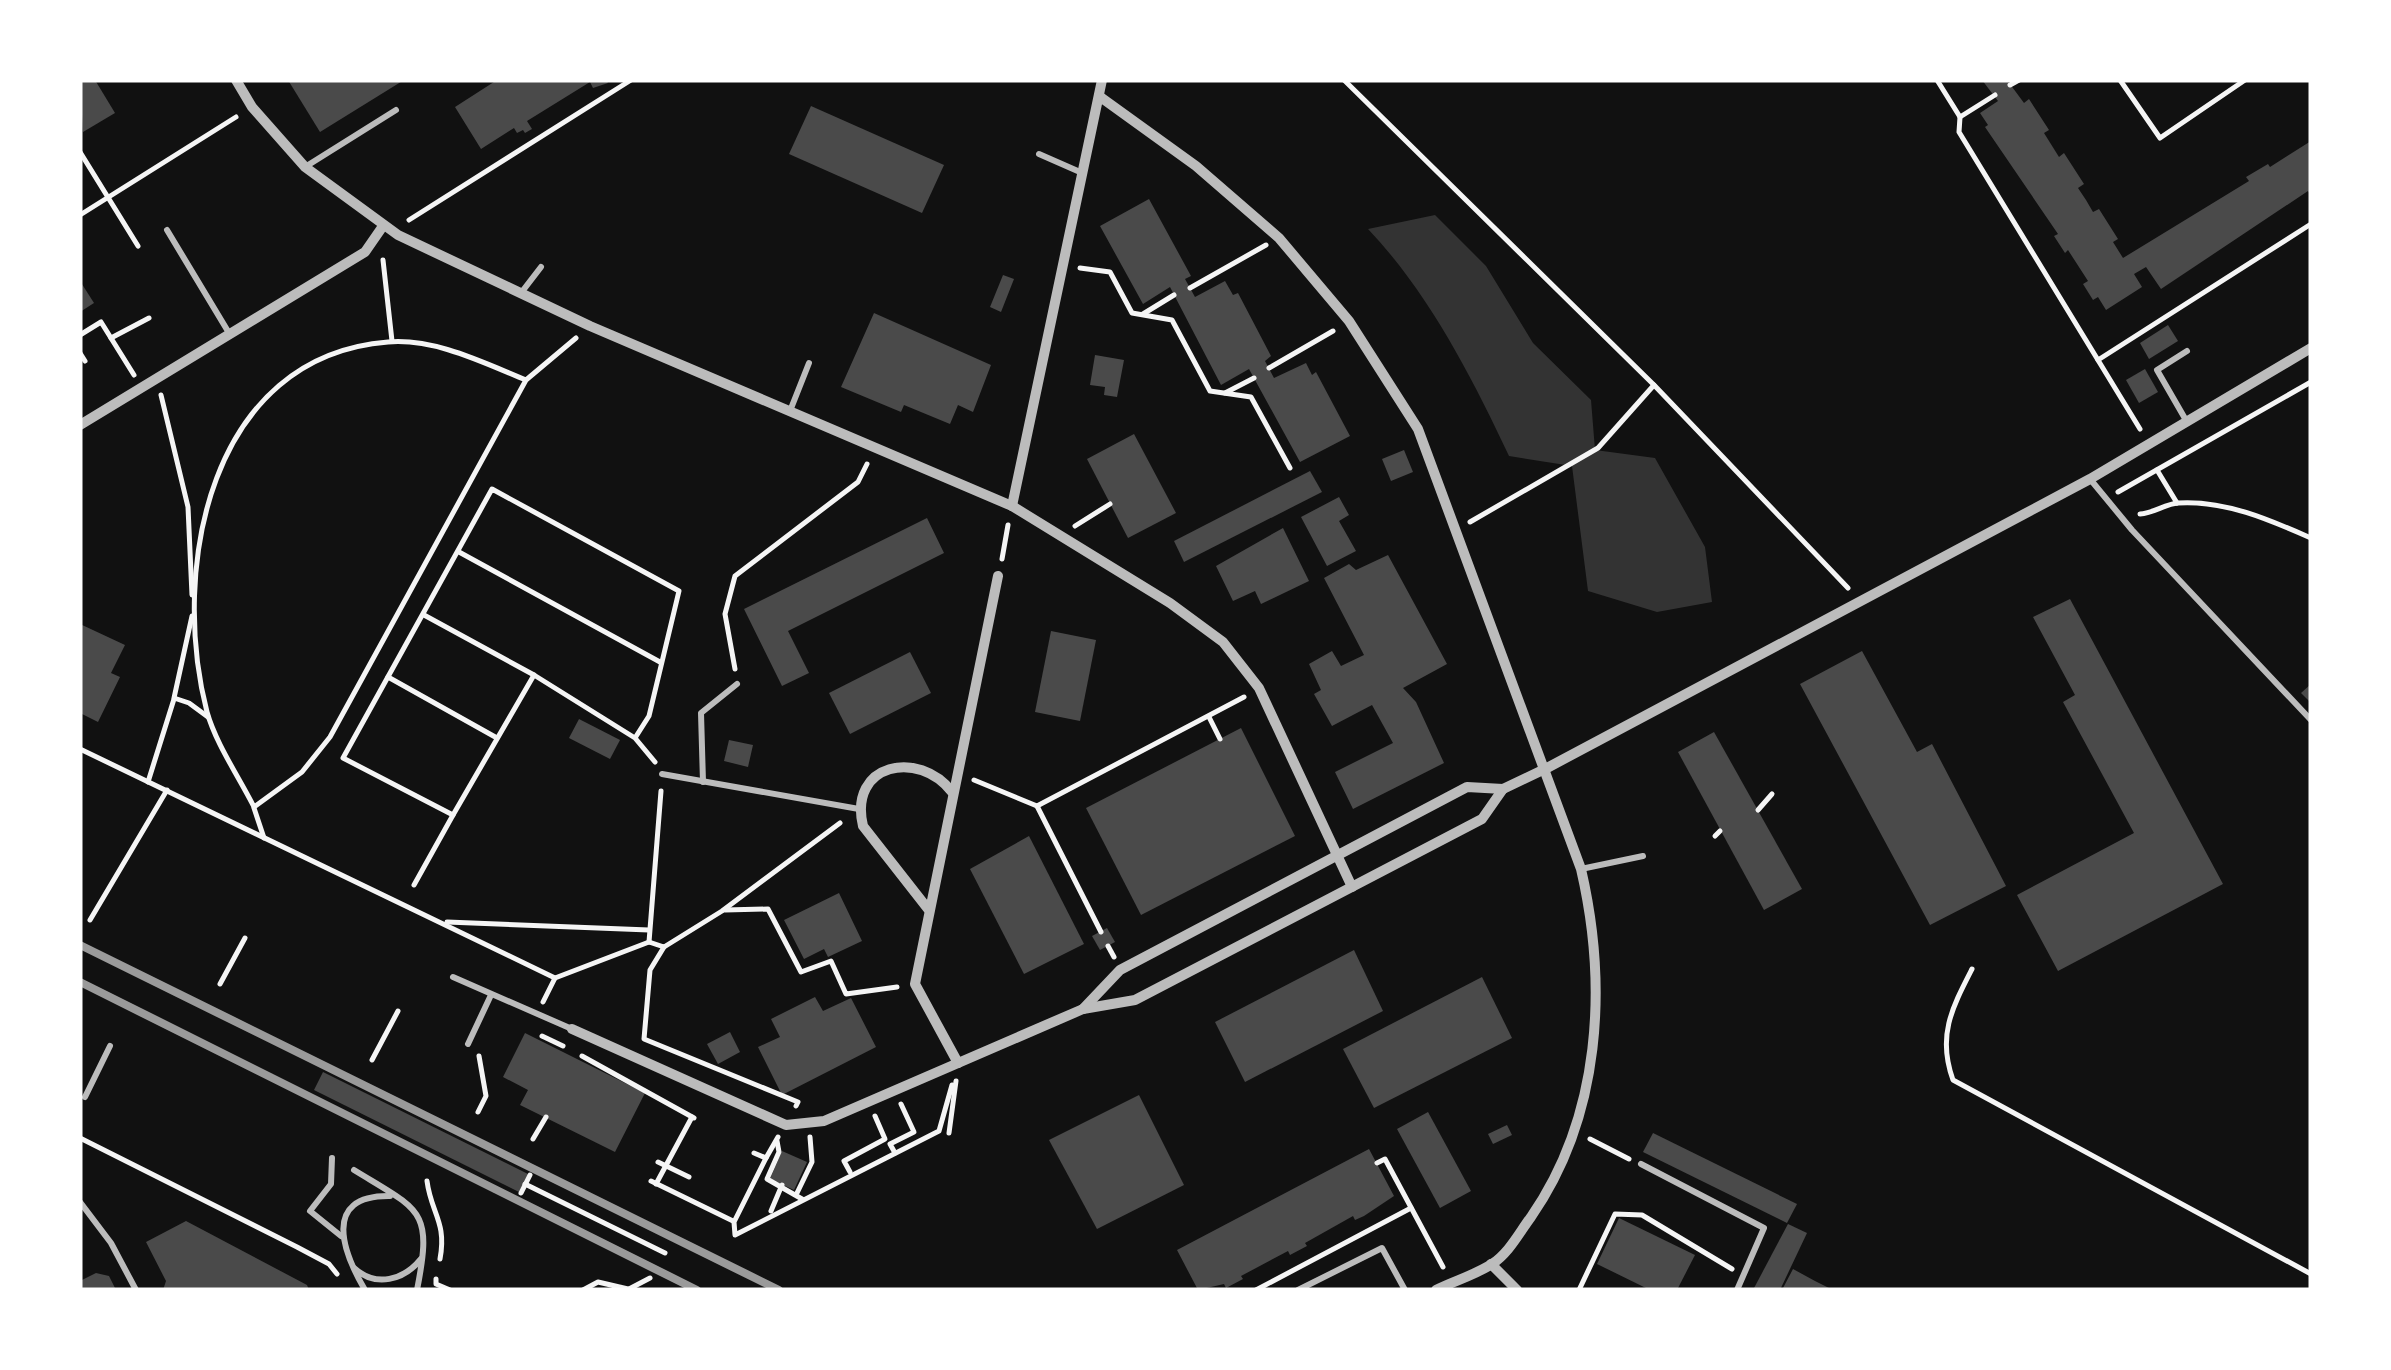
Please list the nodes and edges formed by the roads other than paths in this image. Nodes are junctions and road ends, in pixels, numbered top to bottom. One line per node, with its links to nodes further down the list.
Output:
1 (236, 80): 6 (street)
2 (1102, 80): 3 (street)
3 (1098, 96): 7 (street); 24 (street)
4 (396, 110): 6 (lane)
5 (1039, 154): 7 (lane)
6 (305, 168): 8 (street)
7 (1080, 172): 20 (street)
8 (383, 226): 11 (street); 12 (street)
9 (167, 230): 12 (lane)
10 (541, 267): 11 (lane)
11 (522, 293): 16 (street)
12 (229, 332): 18 (street)
13 (2311, 348): 17 (street)
14 (2187, 352): 17 (lane)
15 (809, 363): 16 (lane)
16 (789, 412): 20 (street)
17 (2188, 423): 19 (street)
18 (80, 425)
19 (2090, 479): 23 (lane); 24 (street)
20 (1012, 506): 31 (street)
21 (998, 576): 28 (street)
22 (737, 684): 26 (lane)
23 (2311, 720)
24 (1547, 768): 27 (street); 32 (street)
25 (662, 774): 26 (lane)
26 (704, 782): 29 (lane)
27 (1503, 789): 31 (street); 33 (street)
28 (952, 792): 29 (street); 34 (street)
29 (859, 809): 34 (street)
30 (1643, 856): 32 (lane)
31 (1338, 859): 33 (street); 37 (street)
32 (1581, 869): 51 (street)
33 (1352, 887): 37 (street)
34 (928, 909): 41 (street)
35 (453, 977): 36 (lane)
36 (491, 995): 38 (lane); 39 (lane)
37 (1083, 1009): 41 (street)
38 (572, 1029): 41 (street)
39 (468, 1044)
40 (110, 1046): 42 (lane)
41 (958, 1062)
42 (85, 1098)
43 (332, 1158): 48 (lane)
44 (1641, 1164): 59 (lane)
45 (354, 1170): 46 (lane)
46 (391, 1196): 48 (lane); 49 (lane)
47 (80, 1202): 52 (lane)
48 (341, 1236): 50 (lane)
49 (426, 1246): 50 (lane); 54 (lane)
50 (350, 1264): 53 (lane)
51 (1492, 1264): 57 (street); 58 (street)
52 (136, 1290)
53 (365, 1290)
54 (417, 1290)
55 (1298, 1290): 56 (lane)
56 (1405, 1290)
57 (1436, 1290)
58 (1518, 1290)
59 (1738, 1290)

